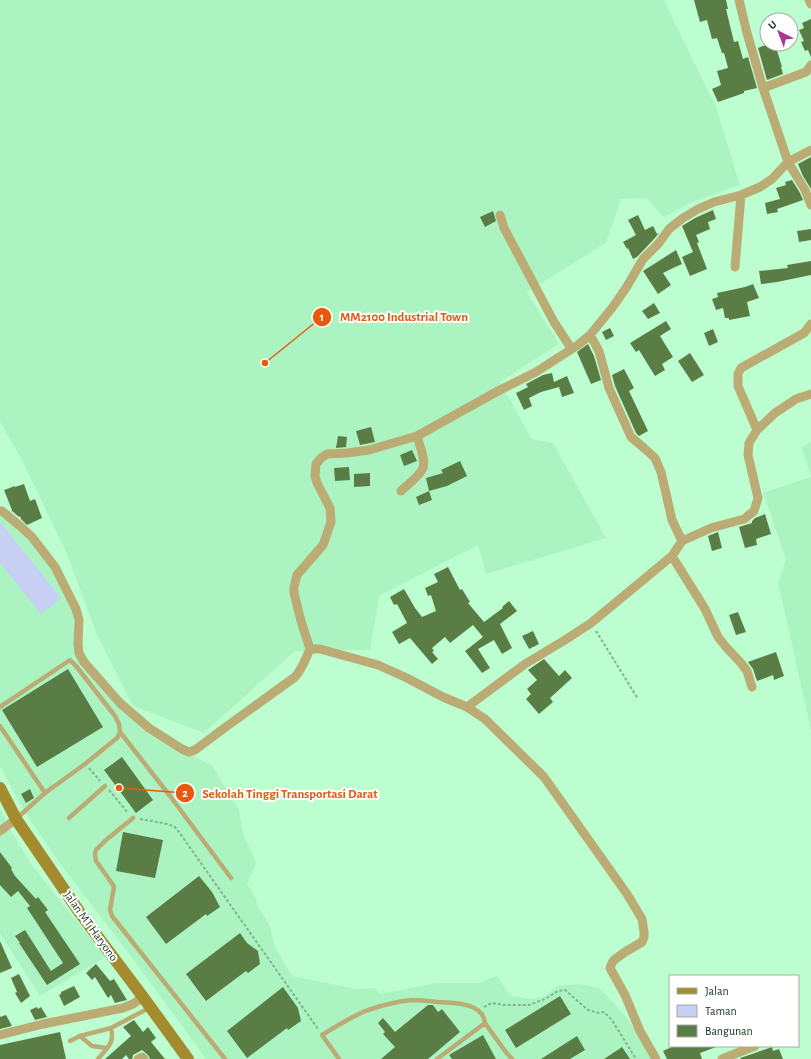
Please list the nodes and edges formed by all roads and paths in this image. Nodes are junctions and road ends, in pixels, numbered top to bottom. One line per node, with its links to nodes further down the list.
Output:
1 (740, 0): 5 (street)
2 (809, 0): 3 (street)
3 (811, 4)
4 (811, 65): 5 (street)
5 (763, 88): 7 (street)
6 (811, 150): 7 (street)
7 (788, 162): 8 (street); 9 (street)
8 (741, 195): 11 (street); 13 (street)
9 (811, 205)
10 (500, 214): 14 (street)
11 (735, 267)
12 (811, 324): 16 (street)
13 (590, 335): 14 (street); 20 (street)
14 (571, 348): 17 (street)
15 (811, 394): 16 (street)
16 (757, 430): 20 (street)
17 (417, 436): 18 (street); 23 (street)
18 (400, 491)
19 (0, 511): 23 (street)
20 (682, 541): 21 (street)
21 (672, 556): 22 (street); 24 (street)
22 (591, 623): 25 (path); 27 (street)
23 (310, 649): 27 (street)
24 (752, 687)
25 (638, 698)
26 (0, 707): 29 (lane)
27 (467, 707): 58 (street)
28 (0, 726): 33 (lane)
29 (120, 732): 30 (lane); 38 (lane)
30 (85, 764): 31 (path); 33 (lane)
31 (105, 786): 34 (lane); 35 (path)
32 (0, 788): 36 (main road, Jalan MT Haryono)
33 (45, 793): 36 (lane)
34 (69, 818)
35 (133, 818): 44 (path); 53 (lane)
36 (16, 819): 37 (street); 39 (main road, Jalan MT Haryono)
37 (0, 831)
38 (231, 878)
39 (147, 1002): 42 (lane); 43 (street); 52 (main road, Jalan MT Haryono)
40 (477, 1010): 41 (lane); 44 (lane); 57 (path)
41 (485, 1023): 55 (lane); 56 (lane)
42 (110, 1028): 45 (lane); 48 (lane)
43 (0, 1035)
44 (322, 1035): 54 (lane)
45 (80, 1036): 46 (lane); 48 (lane)
46 (70, 1041)
47 (752, 1047): 59 (street)
48 (107, 1048): 49 (lane)
49 (98, 1059)
50 (138, 1059): 51 (street)
51 (144, 1059)
52 (188, 1059)
53 (225, 1059)
54 (339, 1059)
55 (437, 1059)
56 (512, 1059)
57 (636, 1059)
58 (656, 1059)
59 (722, 1059)

